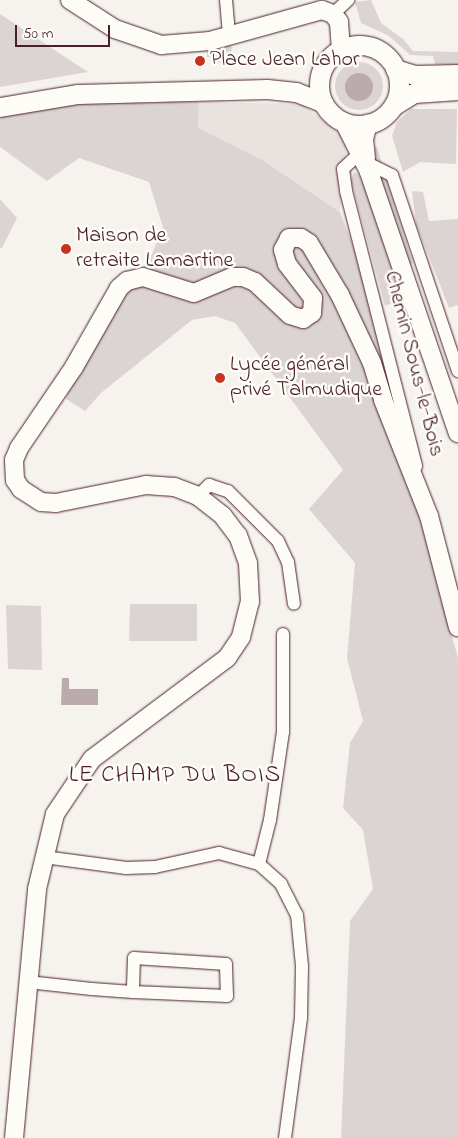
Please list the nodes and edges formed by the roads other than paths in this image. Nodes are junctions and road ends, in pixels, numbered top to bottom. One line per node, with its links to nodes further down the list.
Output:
1 (70, 0): 5 (street)
2 (226, 0): 5 (street)
3 (348, 0): 4 (street)
4 (337, 21): 5 (street); 6 (street)
5 (229, 36)
6 (349, 47): 7 (main road); 8 (main road)
7 (395, 69): 9 (main road); 13 (main road)
8 (321, 72): 10 (main road); 12 (main road)
9 (458, 74)
10 (267, 89): 12 (main road); 14 (main road)
11 (458, 90): 13 (main road)
12 (322, 102): 15 (main road)
13 (393, 106): 16 (main road)
14 (0, 107)
15 (344, 122): 16 (main road); 17 (street)
16 (368, 124): 17 (street)
17 (362, 157): 18 (street); 19 (street); 20 (street, Chemin Sous-le-Bois)
18 (458, 371)
19 (458, 433)
20 (422, 495): 21 (street); 23 (street, Chemin Sous-le-Bois)
21 (198, 496): 22 (street); 25 (street)
22 (294, 604)
23 (458, 627)
24 (283, 634): 26 (street)
25 (44, 856): 26 (street); 27 (street)
26 (259, 864): 30 (street)
27 (28, 982): 28 (street); 29 (street)
28 (133, 992): 28 (street)
29 (14, 1138)
30 (285, 1138)

